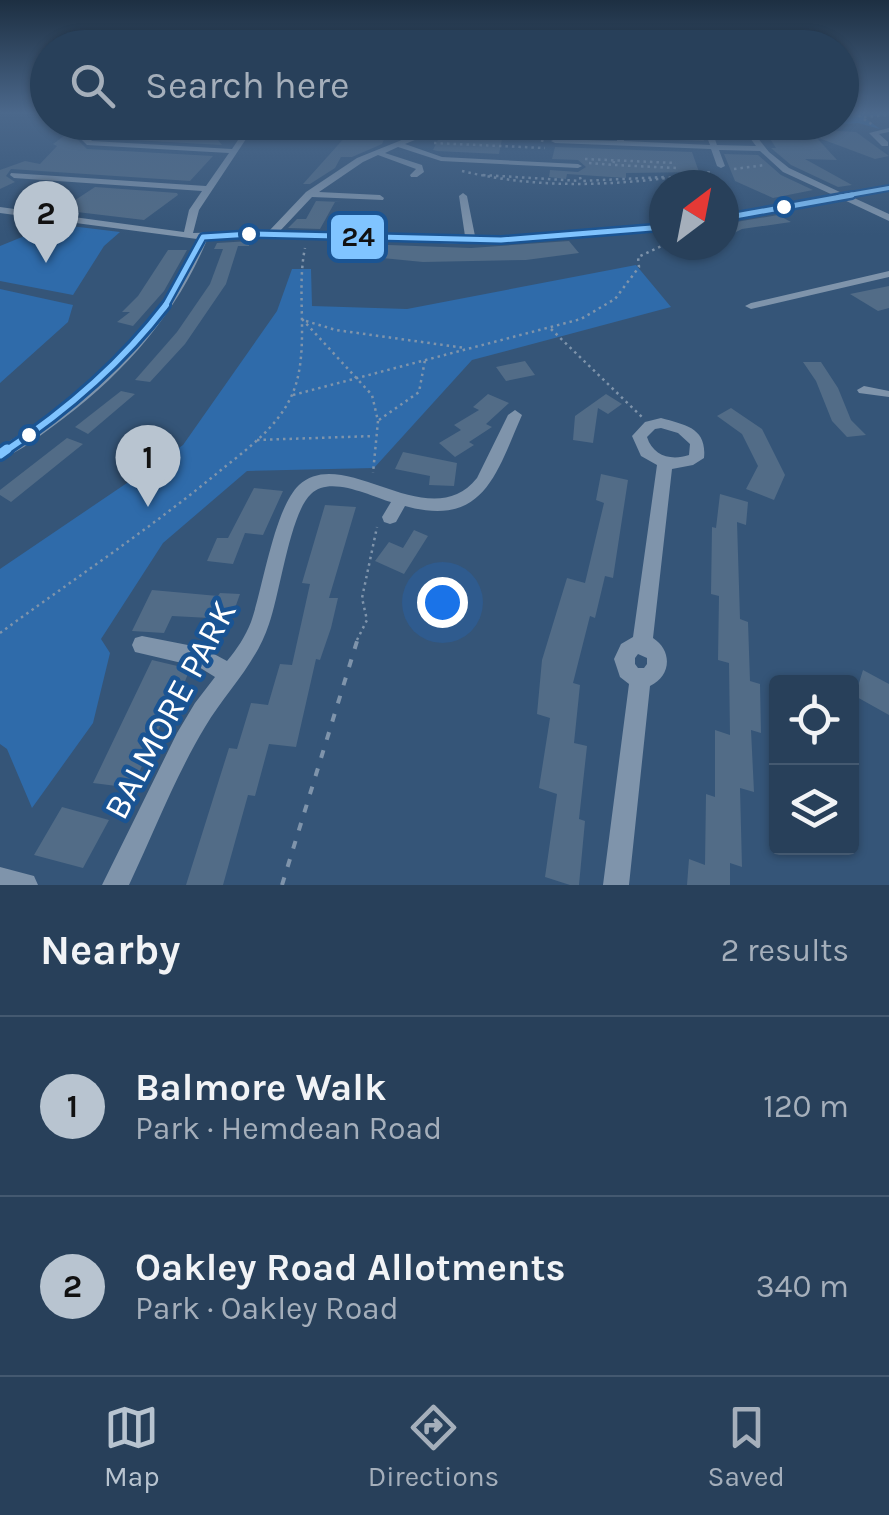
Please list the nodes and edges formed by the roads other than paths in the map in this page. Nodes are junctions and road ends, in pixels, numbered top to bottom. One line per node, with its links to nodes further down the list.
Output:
1 (232, 153): 11 (street)
2 (377, 153): 9 (street); 12 (street)
3 (424, 153): 6 (street)
4 (717, 153): 7 (street)
5 (767, 153): 14 (street)
6 (580, 162)
7 (721, 166)
8 (21, 174): 11 (street)
9 (414, 175)
10 (889, 188): 14 (street)
11 (208, 189): 21 (street)
12 (310, 194): 15 (street); 20 (street)
13 (463, 196): 22 (street)
14 (841, 196): 17 (street); 18 (street)
15 (380, 198)
16 (0, 210): 21 (street)
17 (739, 215)
18 (889, 218)
19 (649, 229): 22 (street)
20 (271, 235): 21 (street); 22 (street)
21 (196, 236): 28 (street)
22 (471, 240)
23 (889, 274): 24 (street)
24 (751, 306)
25 (864, 390): 26 (street)
26 (888, 394)
27 (515, 415): 30 (street, BALMORE PARK)
28 (0, 454)
29 (665, 462): 29 (street); 37 (street)
30 (401, 499): 31 (street); 33 (street, BALMORE PARK)
31 (384, 518)
32 (142, 645): 33 (street)
33 (228, 673): 36 (street, BALMORE PARK)
34 (0, 880): 35 (street)
35 (25, 885)
36 (115, 885)
37 (616, 885)

